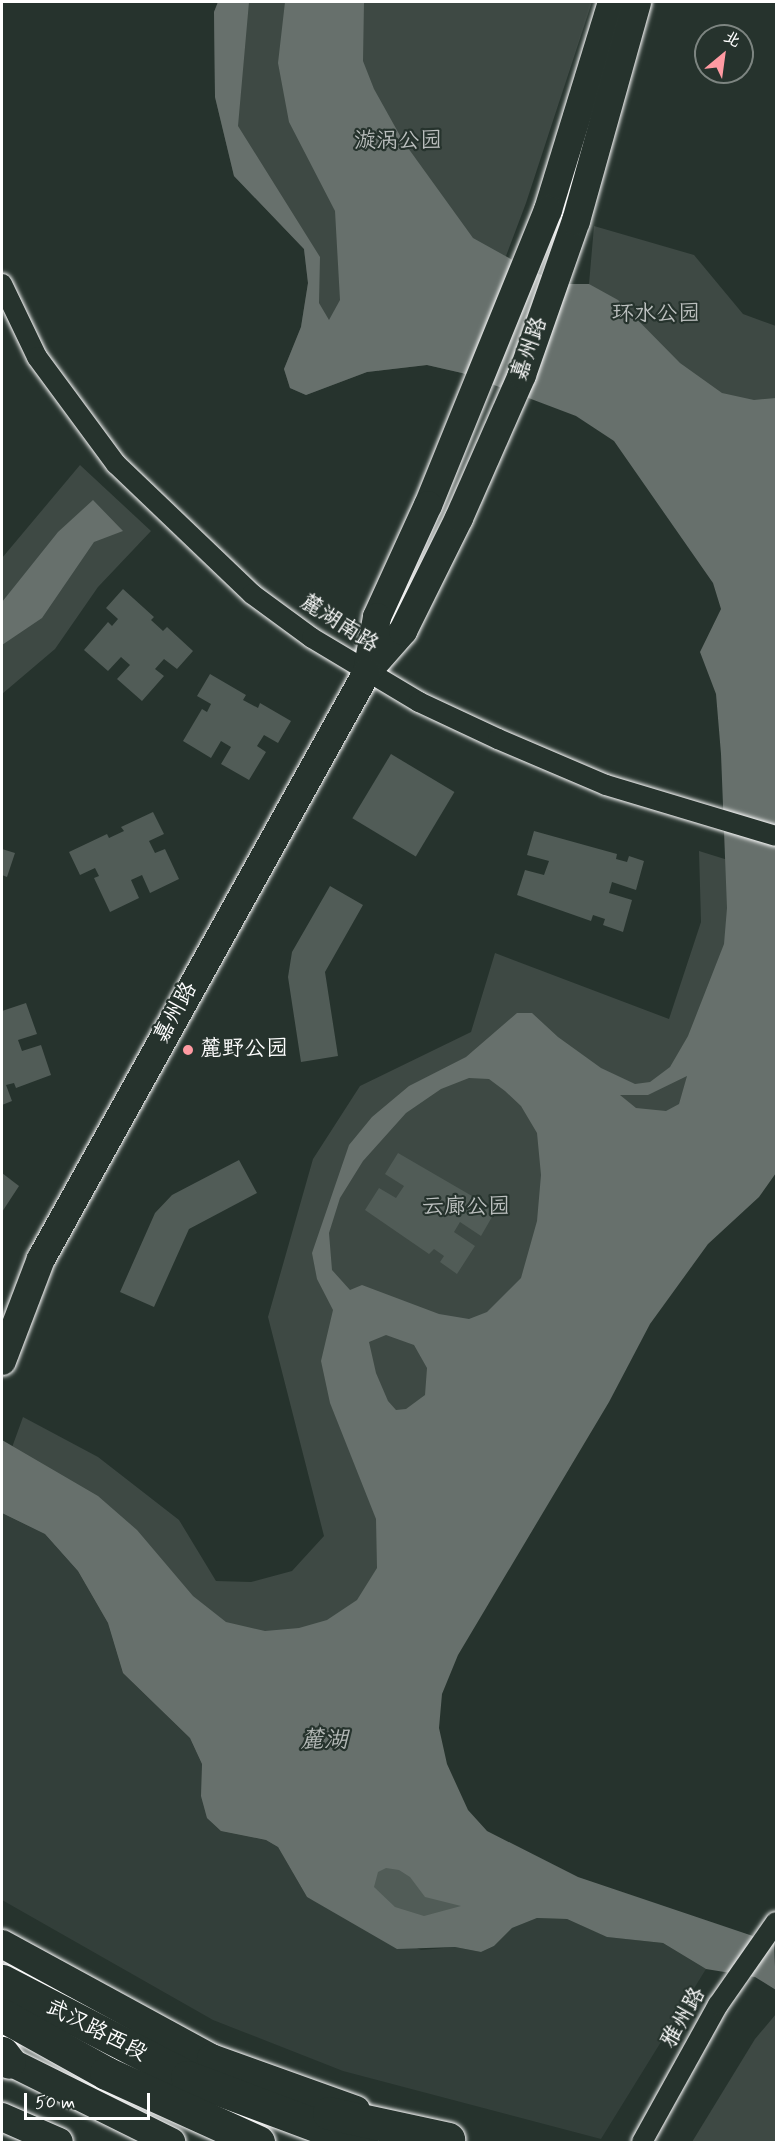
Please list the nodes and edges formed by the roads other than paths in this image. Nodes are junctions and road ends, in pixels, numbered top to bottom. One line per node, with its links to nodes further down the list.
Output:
1 (612, 2): 4 (street, 嘉州路)
2 (637, 2): 4 (street, 嘉州路)
3 (2, 284): 4 (street, 麓湖南路)
4 (367, 672): 5 (street, 麓湖南路); 6 (street, 嘉州路)
5 (777, 836)
6 (4, 1353)
7 (777, 1922): 19 (street, 雅州路)
8 (2, 1944): 14 (street)
9 (2, 1981): 12 (highway, 武汉路西段)
10 (2, 2015): 17 (highway, 武汉路西段)
11 (4, 2058): 16 (street)
12 (187, 2078): 14 (highway); 18 (highway, 武汉路西段)
13 (2, 2117): 15 (street)
14 (454, 2141)
15 (59, 2142)
16 (171, 2142)
17 (258, 2142)
18 (361, 2142)
19 (642, 2142)

